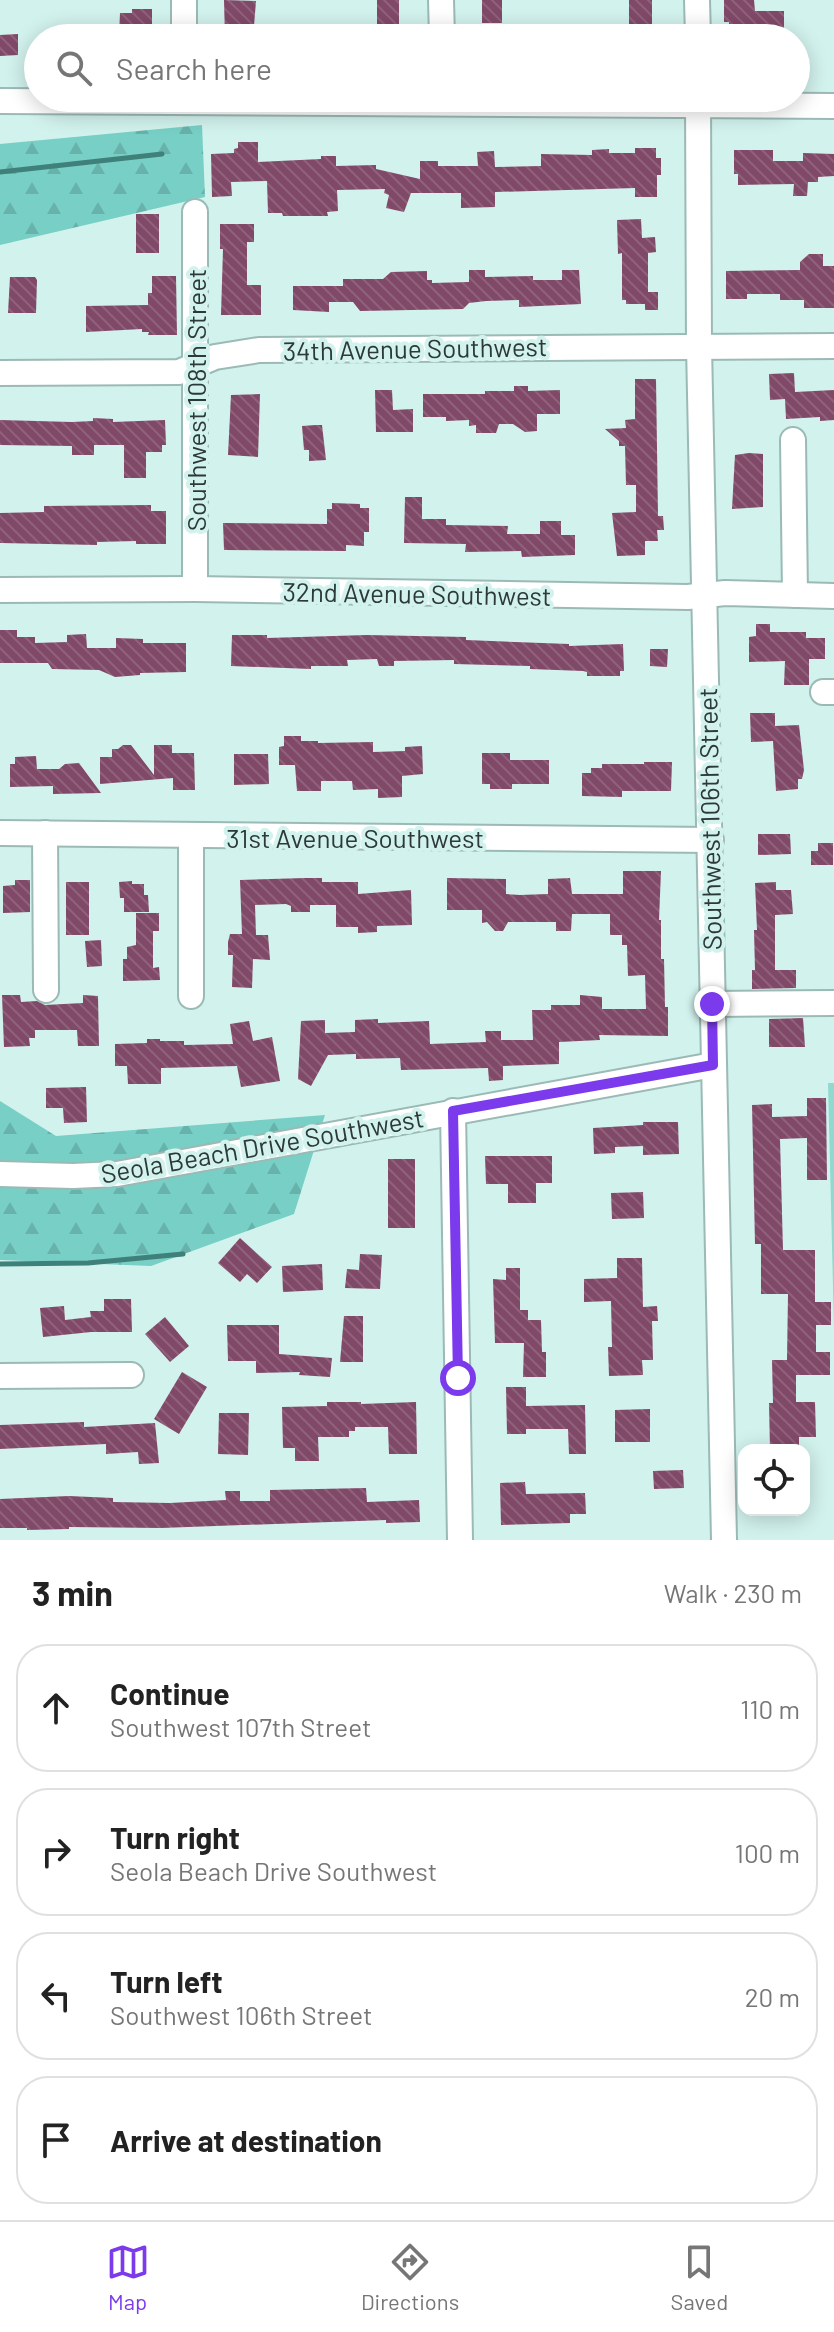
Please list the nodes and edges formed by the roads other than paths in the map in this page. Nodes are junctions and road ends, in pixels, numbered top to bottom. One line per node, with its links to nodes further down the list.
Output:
1 (184, 0): 4 (street)
2 (441, 0): 5 (street)
3 (697, 0): 6 (street)
4 (184, 24)
5 (442, 24)
6 (698, 24)
7 (0, 101): 8 (street)
8 (24, 101)
9 (810, 105): 10 (street)
10 (834, 106)
11 (698, 112): 13 (street, Southwest 106th Street)
12 (195, 212): 15 (street, Southwest 108th Street)
13 (699, 346): 14 (street, 34th Avenue Southwest); 15 (street, 34th Avenue Southwest); 20 (street, Southwest 106th Street)
14 (834, 346)
15 (196, 365): 16 (street, 34th Avenue Southwest); 18 (street, Southwest 108th Street)
16 (0, 373)
17 (793, 440): 21 (street)
18 (195, 589): 19 (street, 32nd Avenue Southwest); 20 (street, 32nd Avenue Southwest)
19 (0, 590)
20 (705, 595): 21 (street, 32nd Avenue Southwest); 26 (street, Southwest 106th Street)
21 (795, 595): 22 (street, 32nd Avenue Southwest)
22 (834, 596)
23 (0, 833): 24 (street, 31st Avenue Southwest)
24 (45, 833): 25 (street, 31st Avenue Southwest); 27 (street)
25 (191, 836): 26 (street, 31st Avenue Southwest); 28 (street)
26 (711, 840): 30 (street, Southwest 106th Street)
27 (46, 990)
28 (191, 996)
29 (834, 1003): 30 (street)
30 (712, 1004): 31 (street, Southwest 106th Street)
31 (713, 1065): 32 (street, Seola Beach Drive Southwest); 37 (street, Southwest 106th Street)
32 (453, 1111): 33 (street, Seola Beach Drive Southwest); 36 (street)
33 (0, 1174)
34 (131, 1375): 35 (street)
35 (0, 1376)
36 (460, 1540)
37 (724, 1540)

